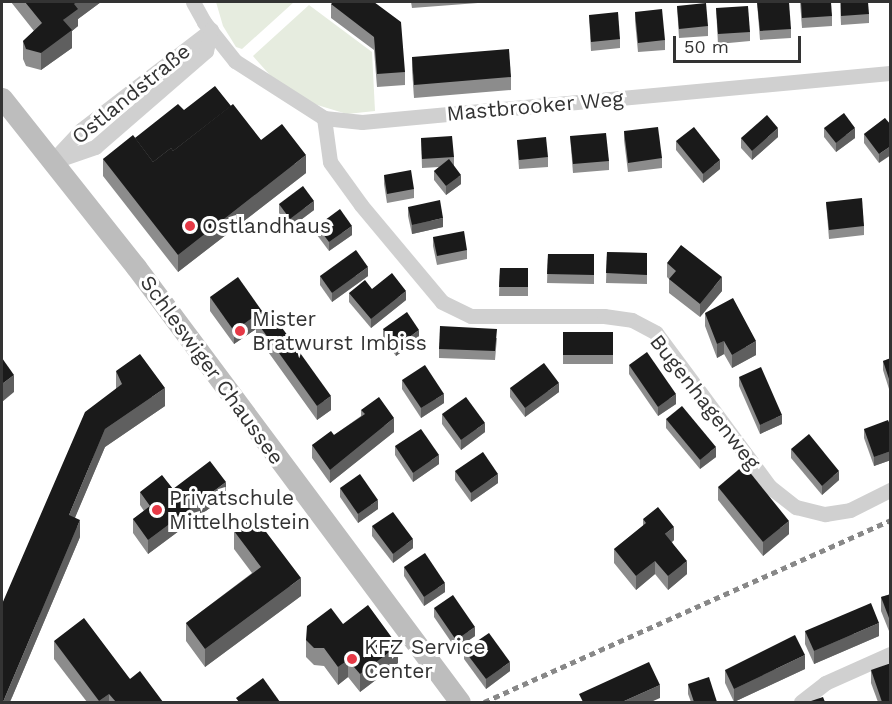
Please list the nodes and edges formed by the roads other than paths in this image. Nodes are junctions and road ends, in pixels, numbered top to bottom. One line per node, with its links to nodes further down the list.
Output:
1 (193, 2): 2 (street, Ostlandstraße)
2 (211, 30): 5 (street, Mastbrooker Weg); 6 (street, Ostlandstraße); 6 (street, Ostlandstraße)
3 (891, 73): 5 (street, Mastbrooker Weg)
4 (2, 98): 6 (main road, Schleswiger Chaussee)
5 (324, 118): 7 (street, Bugenhagenweg)
6 (52, 162): 9 (main road, Schleswiger Chaussee)
7 (891, 490)
8 (891, 654): 10 (street)
9 (460, 702)
10 (801, 702)

